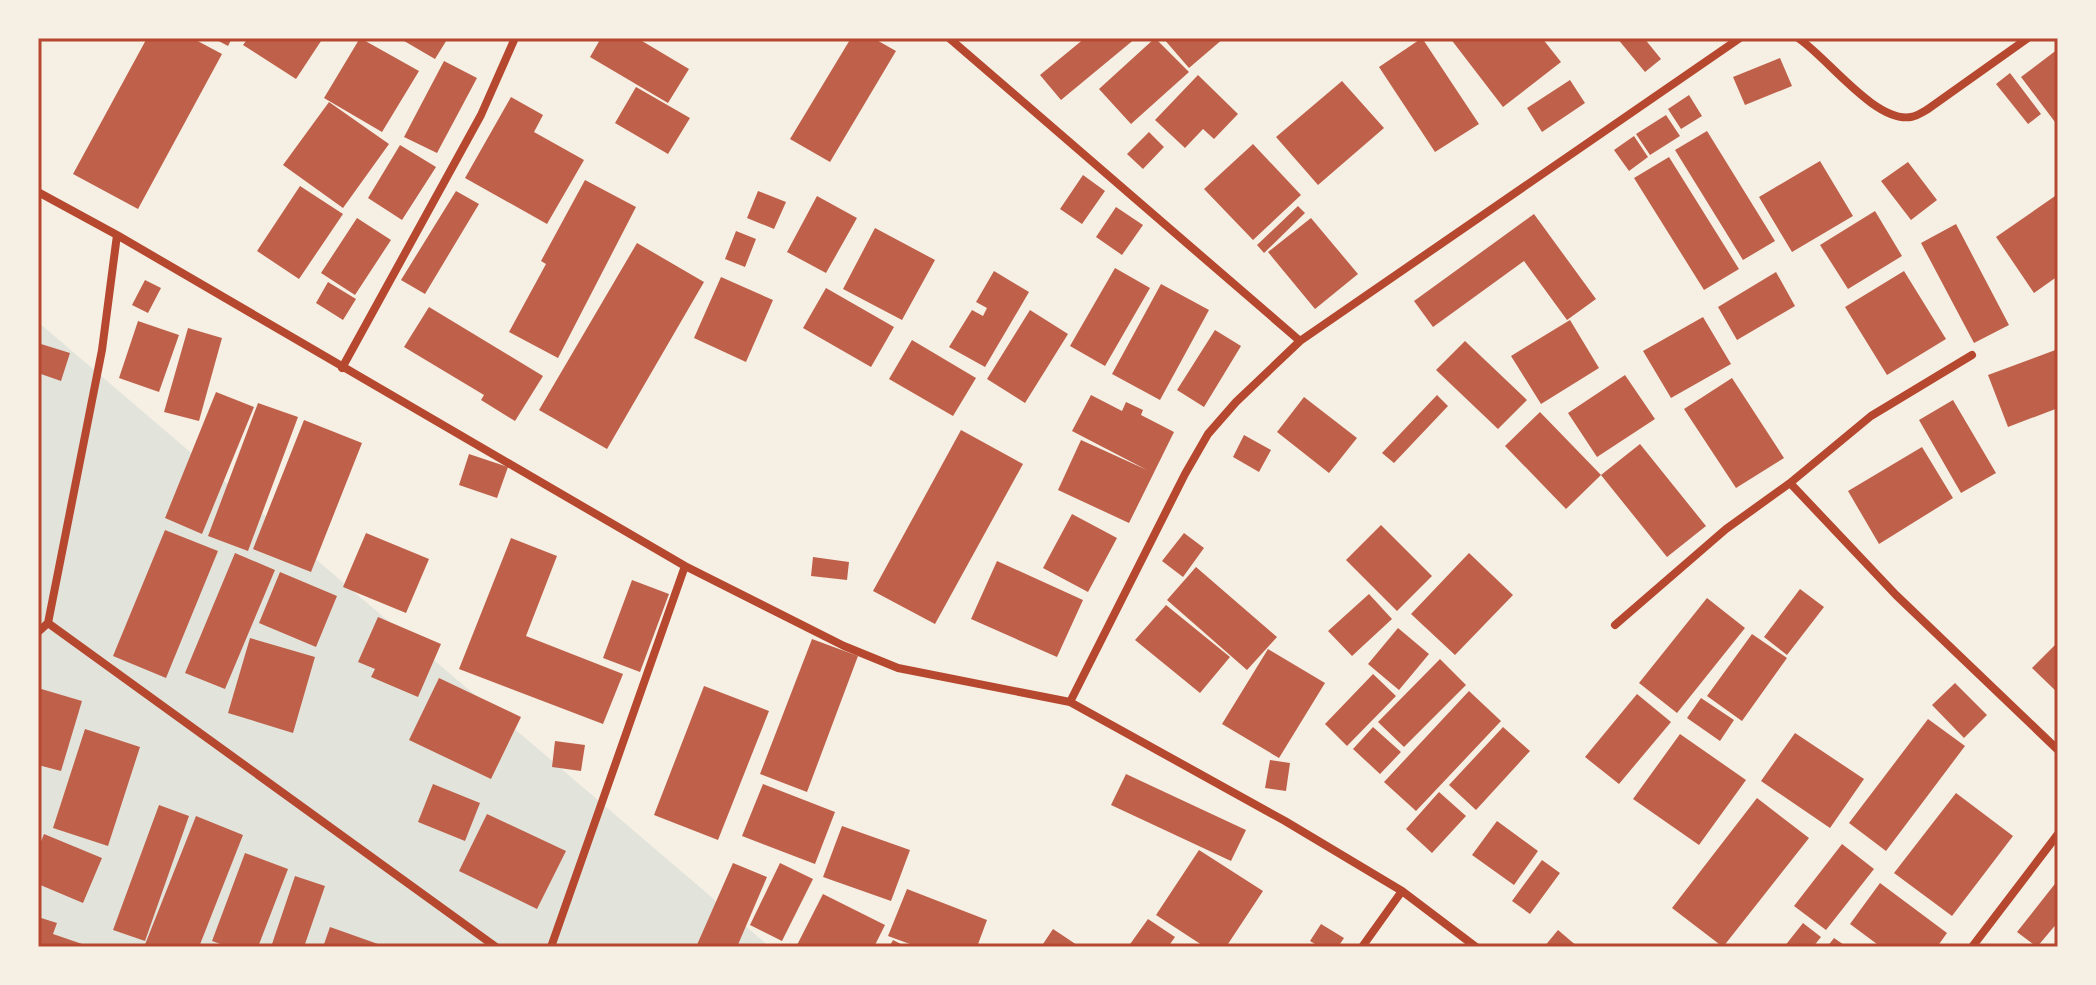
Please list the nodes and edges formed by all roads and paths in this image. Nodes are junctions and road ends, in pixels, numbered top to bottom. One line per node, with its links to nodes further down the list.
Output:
1 (515, 38): 10 (street)
2 (949, 38): 8 (street)
3 (1740, 38): 8 (street)
4 (1798, 38): 5 (street)
5 (2028, 38)
6 (38, 192): 7 (street)
7 (117, 235): 10 (street); 13 (street)
8 (1300, 341): 16 (street)
9 (1972, 355): 11 (street)
10 (342, 368): 12 (street)
11 (1790, 483): 14 (street); 17 (street)
12 (685, 566): 16 (street); 21 (street)
13 (48, 623): 15 (street); 20 (street)
14 (1615, 625)
15 (38, 632)
16 (1070, 702): 19 (street)
17 (2058, 750)
18 (2058, 834): 24 (street)
19 (1402, 891): 22 (street); 23 (street)
20 (496, 947)
21 (551, 947)
22 (1362, 947)
23 (1476, 947)
24 (1972, 947)

